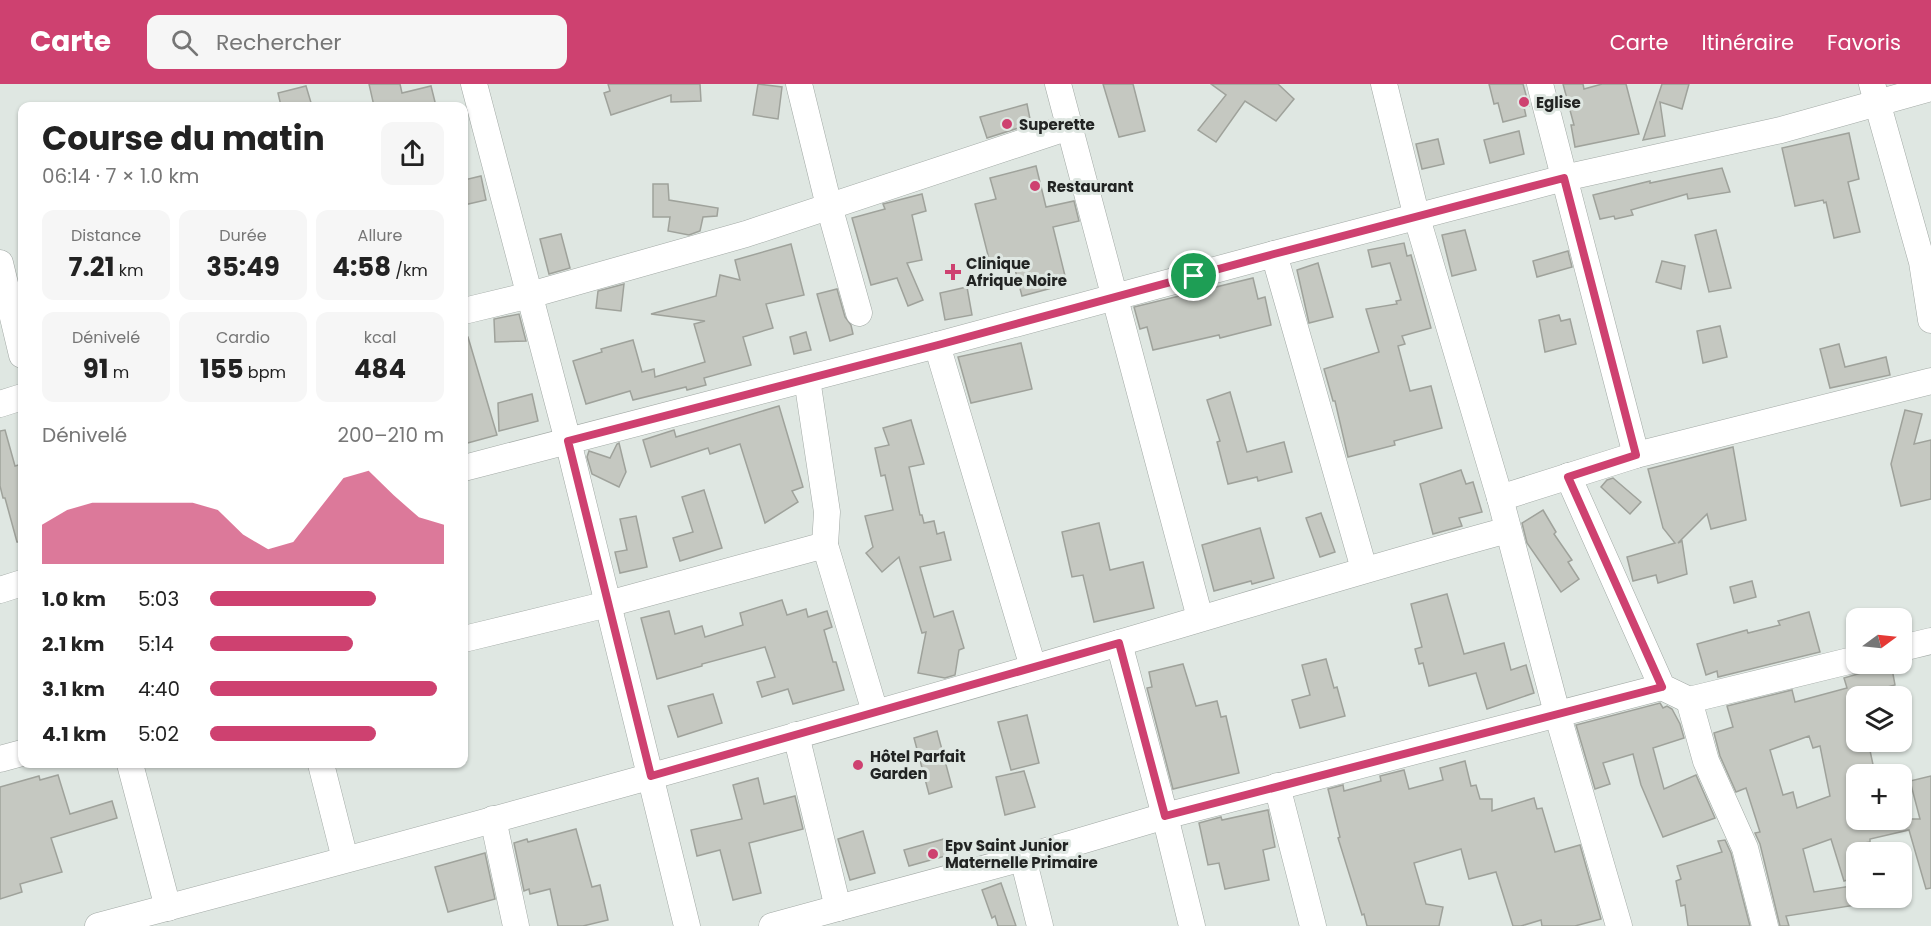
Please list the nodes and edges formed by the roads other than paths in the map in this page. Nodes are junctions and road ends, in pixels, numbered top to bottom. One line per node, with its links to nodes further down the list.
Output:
1 (474, 84): 8 (street)
2 (799, 84): 11 (street)
3 (1058, 84): 9 (street)
4 (1384, 84): 12 (street)
5 (1540, 84): 10 (street)
6 (1931, 88): 7 (street)
7 (1874, 93): 10 (street); 14 (street)
8 (473, 121): 16 (street)
9 (1069, 127): 11 (street); 17 (street)
10 (1564, 178): 12 (street); 28 (street)
11 (829, 206): 16 (street); 19 (street)
12 (1418, 218): 13 (street); 31 (street)
13 (1274, 254): 17 (street); 34 (street)
14 (1926, 261): 20 (street)
15 (0, 263): 21 (street)
16 (530, 295): 18 (street); 27 (street)
17 (1115, 298): 22 (street); 38 (street)
18 (468, 310)
19 (859, 313)
20 (1931, 320)
21 (18, 338)
22 (938, 345): 23 (street); 44 (street)
23 (807, 379): 27 (street); 33 (street)
24 (1931, 381): 28 (street)
25 (18, 398): 26 (street)
26 (0, 404)
27 (568, 441): 29 (street); 37 (street)
28 (1636, 455): 30 (street)
29 (468, 467)
30 (1568, 477): 31 (street); 45 (street)
31 (1500, 498): 32 (street)
32 (1508, 530): 34 (street); 48 (street)
33 (825, 545): 37 (street); 47 (street)
34 (1364, 569): 38 (street)
35 (18, 584): 36 (street)
36 (0, 590)
37 (608, 604): 39 (street); 54 (street)
38 (1200, 618): 41 (street)
39 (468, 638)
40 (1931, 641): 42 (street)
41 (1119, 643): 44 (street); 56 (street)
42 (1912, 646)
43 (1846, 662): 46 (street)
44 (1033, 667): 47 (street)
45 (1662, 687): 46 (street); 48 (street)
46 (1689, 700): 70 (street)
47 (875, 712): 49 (street)
48 (1557, 713): 55 (street); 69 (street)
49 (796, 735): 54 (street); 61 (street)
50 (18, 754): 51 (street)
51 (0, 759)
52 (131, 768): 60 (street)
53 (322, 768): 59 (street)
54 (651, 776): 57 (street); 62 (street)
55 (1277, 786): 56 (street); 68 (street)
56 (1165, 816): 58 (street); 67 (street)
57 (493, 819): 59 (street); 64 (street)
58 (1023, 858): 61 (street); 66 (street)
59 (345, 859): 60 (street)
60 (168, 908): 63 (street)
61 (838, 908): 65 (street)
62 (681, 925)
63 (98, 926)
64 (516, 926)
65 (772, 926)
66 (1040, 926)
67 (1192, 926)
68 (1313, 926)
69 (1619, 926)
70 (1765, 926)

